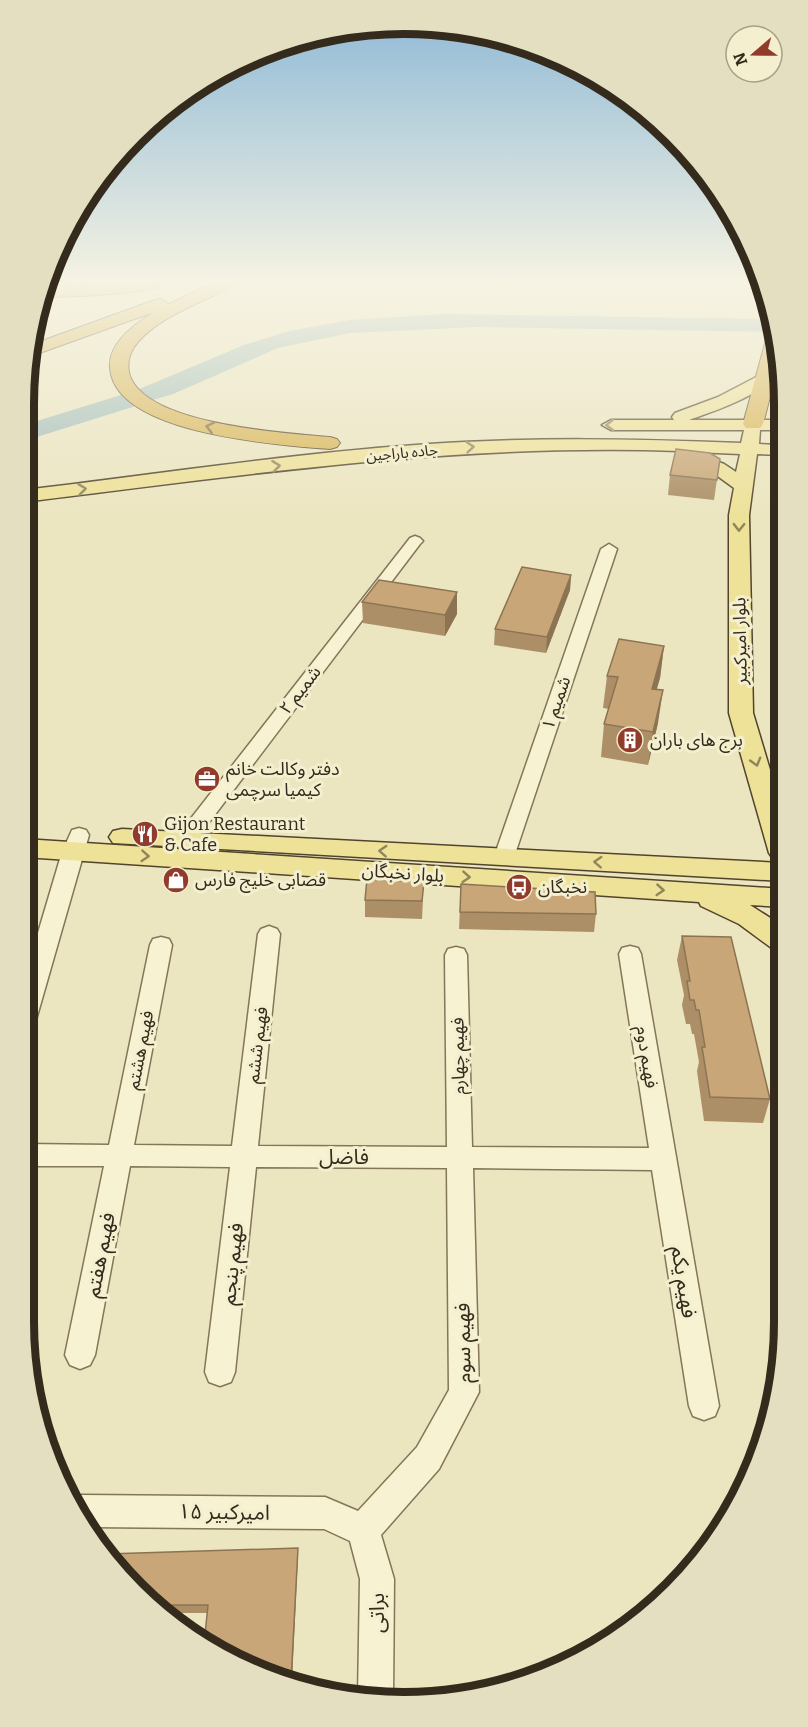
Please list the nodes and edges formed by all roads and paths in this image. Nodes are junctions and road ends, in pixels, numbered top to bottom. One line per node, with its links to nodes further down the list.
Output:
1 (118, 363): 10 (highway, one-way to 1)
2 (768, 363): 3 (highway)
3 (764, 378): 4 (highway); 5 (main road)
4 (753, 424): 5 (main road); 6 (main road); 11 (main road, بلوار امیرکبیر)
5 (637, 425): 8 (main road, one-way to 8)
6 (774, 425)
7 (571, 426): 10 (main road, جاده باراجین)
8 (593, 426)
9 (616, 442): 11 (main road, جاده باراجین); 14 (main road); 15 (main road, جاده باراجین, one-way to 9)
10 (330, 443): 13 (main road, جاده باراجین)
11 (751, 449): 12 (main road, جاده باراجین); 14 (main road, بلوار امیرکبیر)
12 (774, 450)
13 (35, 478)
14 (744, 486): 18 (main road, بلوار امیرکبیر, one-way to 18)
15 (35, 495)
16 (415, 541): 20 (street, شمیم ۲)
17 (609, 549): 23 (street, شمیم ۱)
18 (774, 826)
19 (35, 834): 21 (main road, بلوار نخبگان)
20 (185, 840): 21 (main road, بلوار نخبگان); 23 (main road, بلوار نخبگان, one-way to 20)
21 (75, 843): 22 (main road, بلوار نخبگان); 25 (main road, بلوار نخبگان, one-way to 25); 32 (street)
22 (35, 848)
23 (504, 857): 24 (main road, بلوار نخبگان, one-way to 23)
24 (774, 872)
25 (696, 892): 26 (main road, بلوار نخبگان); 28 (main road)
26 (774, 897)
27 (269, 934): 35 (street, فهیم ششم)
28 (774, 934)
29 (161, 945): 34 (street, فهیم هشتم)
30 (630, 954): 37 (street, فهیم دوم)
31 (456, 955): 36 (street, فهیم چهارم)
32 (35, 982)
33 (35, 1155): 34 (street, فاضل)
34 (120, 1155): 35 (street, فاضل); 38 (street, فهیم هفتم)
35 (244, 1156): 36 (street, فاضل); 39 (street, فهیم پنجم)
36 (459, 1158): 37 (street, فاضل); 42 (street, فهیم سوم)
37 (664, 1159): 40 (street, فهیم یکم)
38 (80, 1355)
39 (220, 1372)
40 (704, 1406)
41 (88, 1514): 42 (street, امیرکبیر ۱۵)
42 (363, 1530): 43 (street, براتی)
43 (376, 1692)

